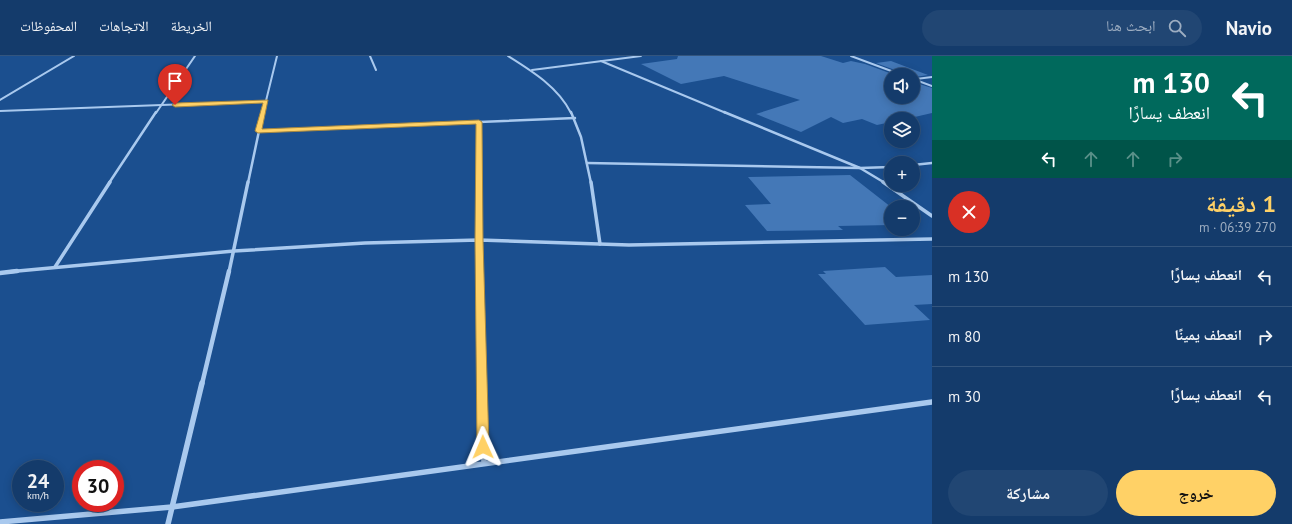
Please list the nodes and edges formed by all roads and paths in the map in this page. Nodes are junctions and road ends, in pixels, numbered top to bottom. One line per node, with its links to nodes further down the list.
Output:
1 (74, 56): 16 (street)
2 (194, 56): 18 (street)
3 (277, 56): 17 (street)
4 (370, 56): 10 (street)
5 (508, 56): 11 (street)
6 (641, 56): 8 (street)
7 (851, 56): 9 (street)
8 (601, 61): 11 (street); 27 (street)
9 (884, 68)
10 (376, 70)
11 (532, 70): 20 (street)
12 (932, 77): 13 (street)
13 (920, 78)
14 (920, 82): 15 (street)
15 (932, 86)
16 (0, 100)
17 (266, 101): 18 (street); 22 (street)
18 (160, 106): 19 (street); 33 (street)
19 (0, 111)
20 (574, 118): 21 (street); 23 (street)
21 (479, 122): 22 (street); 30 (street)
22 (258, 131): 32 (street)
23 (587, 163): 27 (street); 31 (street)
24 (932, 163): 25 (street)
25 (920, 164)
26 (884, 167): 27 (street)
27 (860, 168): 28 (street)
28 (932, 216)
29 (932, 239): 31 (street)
30 (479, 240): 31 (street); 32 (street); 36 (street)
31 (600, 244)
32 (234, 251): 33 (street); 37 (street)
33 (55, 267): 34 (street)
34 (0, 273)
35 (932, 402): 36 (street)
36 (484, 463): 37 (street)
37 (172, 507): 38 (street); 39 (street)
38 (0, 522)
39 (168, 524)

